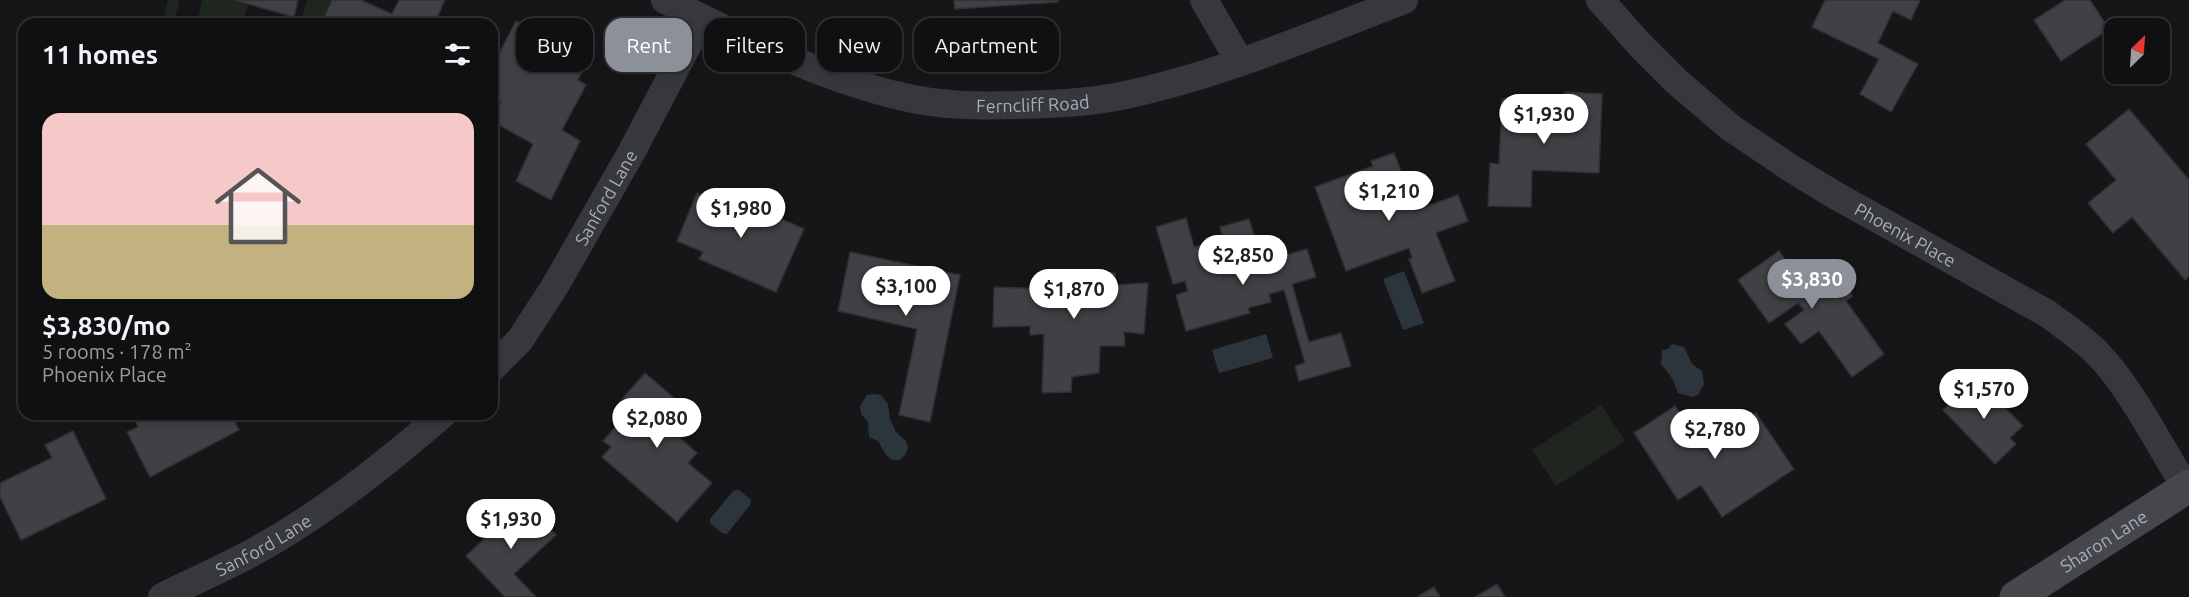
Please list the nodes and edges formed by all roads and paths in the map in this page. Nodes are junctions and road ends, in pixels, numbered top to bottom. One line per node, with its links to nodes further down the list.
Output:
1 (665, 0): 5 (street, Ferncliff Road)
2 (1204, 0): 6 (street)
3 (1404, 0): 6 (street, Ferncliff Road)
4 (1600, 0): 9 (street, Phoenix Place)
5 (702, 18): 6 (street, Ferncliff Road); 7 (street, Sanford Lane)
6 (1240, 62)
7 (498, 362)
8 (436, 420): 10 (street, Sanford Lane)
9 (2188, 487): 11 (main road, Sharon Lane)
10 (162, 597)
11 (2016, 597)

